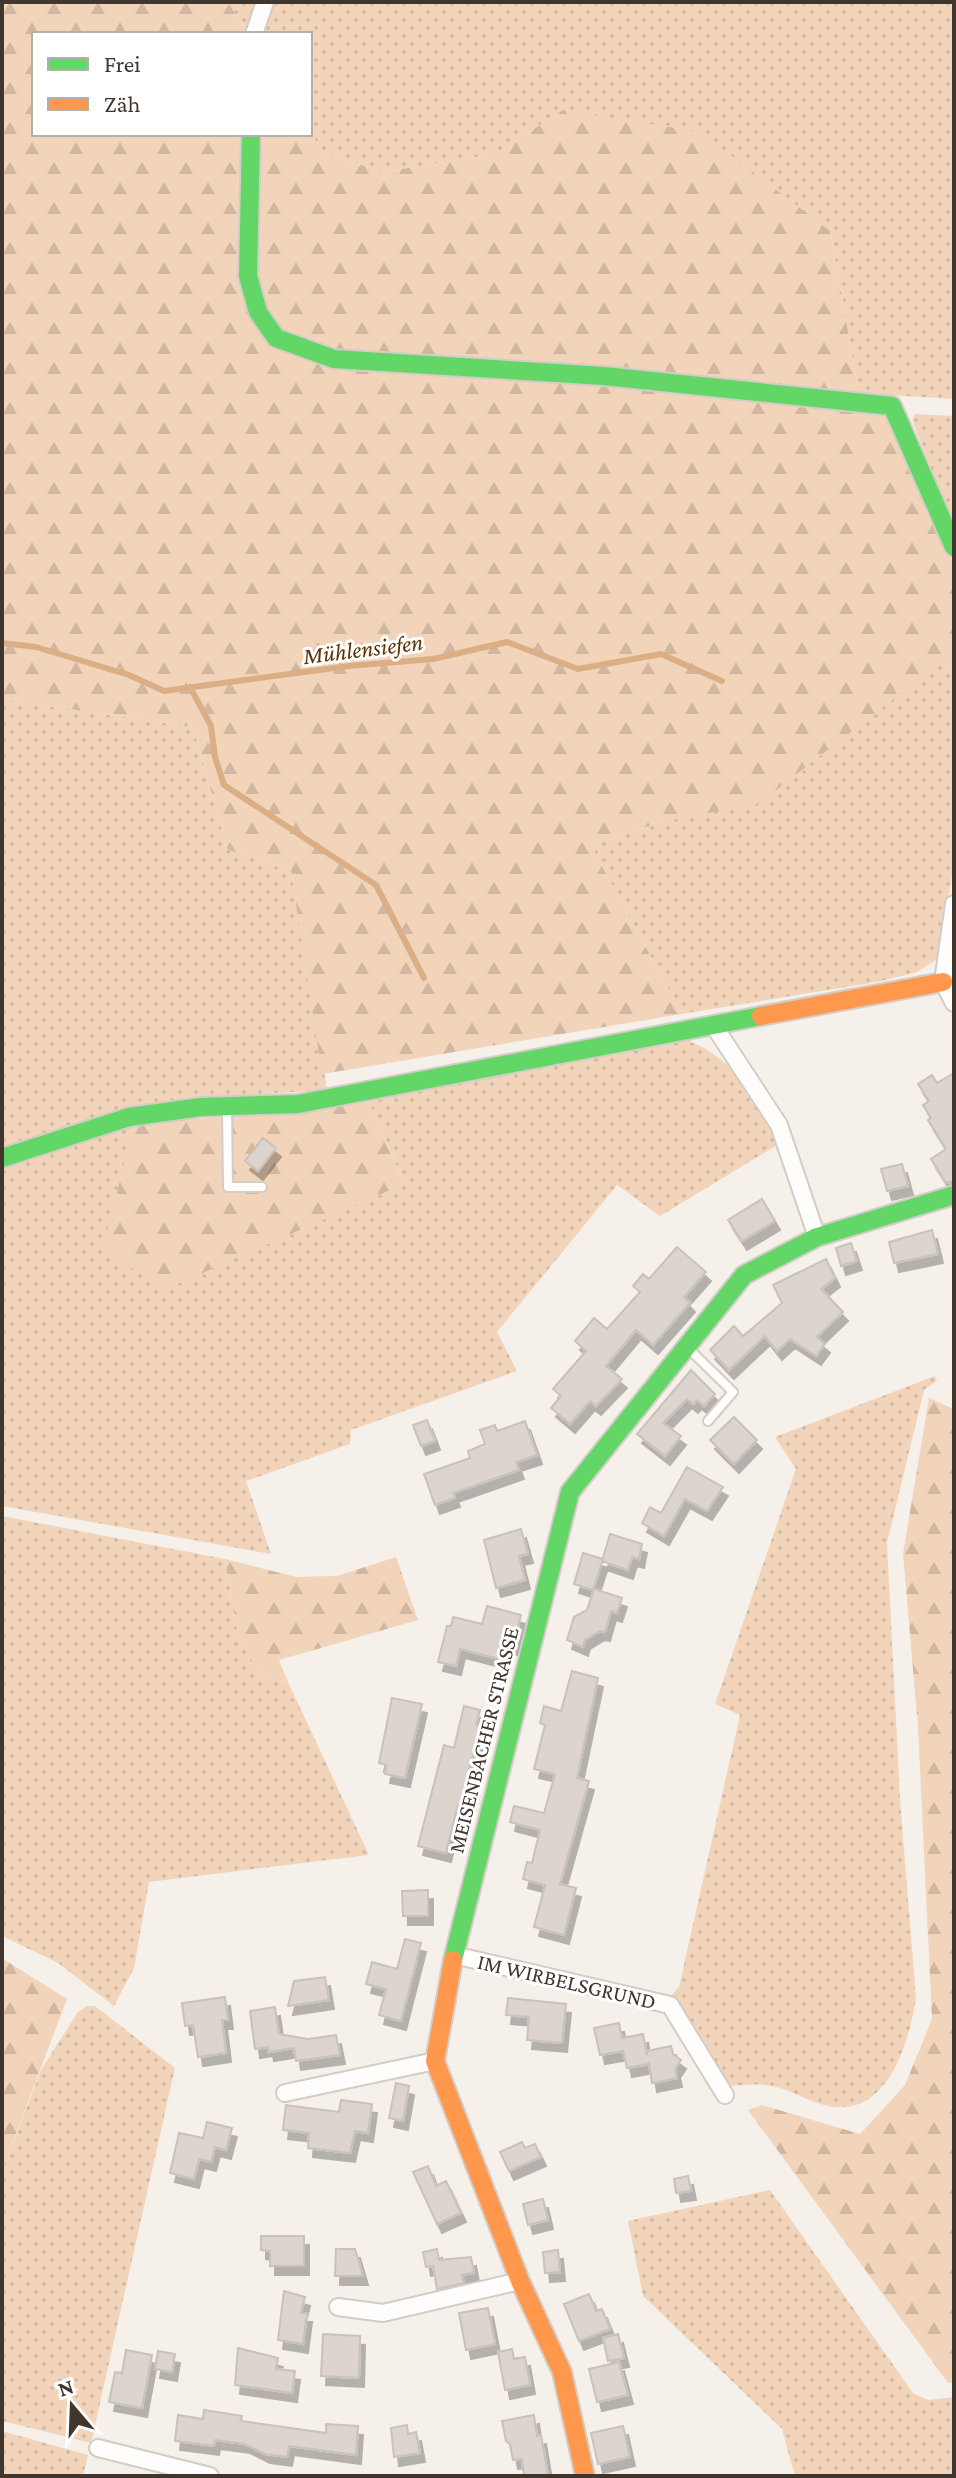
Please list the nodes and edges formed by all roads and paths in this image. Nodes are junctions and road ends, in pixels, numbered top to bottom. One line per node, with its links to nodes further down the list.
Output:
1 (265, 2): 2 (street)
2 (255, 32)
3 (251, 136): 4 (street)
4 (954, 547)
5 (954, 904): 6 (street)
6 (943, 982): 7 (street); 8 (street)
7 (954, 1003)
8 (714, 1026): 9 (street); 13 (street)
9 (227, 1107): 10 (street); 11 (lane)
10 (2, 1158)
11 (262, 1187)
12 (954, 1195): 13 (street, MEISENBACHER STRASSE)
13 (817, 1237): 14 (street, MEISENBACHER STRASSE)
14 (687, 1347): 15 (lane); 16 (street, MEISENBACHER STRASSE)
15 (708, 1421)
16 (454, 1955): 17 (street, MEISENBACHER STRASSE); 19 (street, IM WIRBELSGRUND)
17 (435, 2061): 18 (street); 20 (street)
18 (285, 2093)
19 (725, 2095)
20 (520, 2281): 21 (street); 24 (street)
21 (338, 2307)
22 (98, 2448): 23 (street)
23 (210, 2476)
24 (585, 2476)

